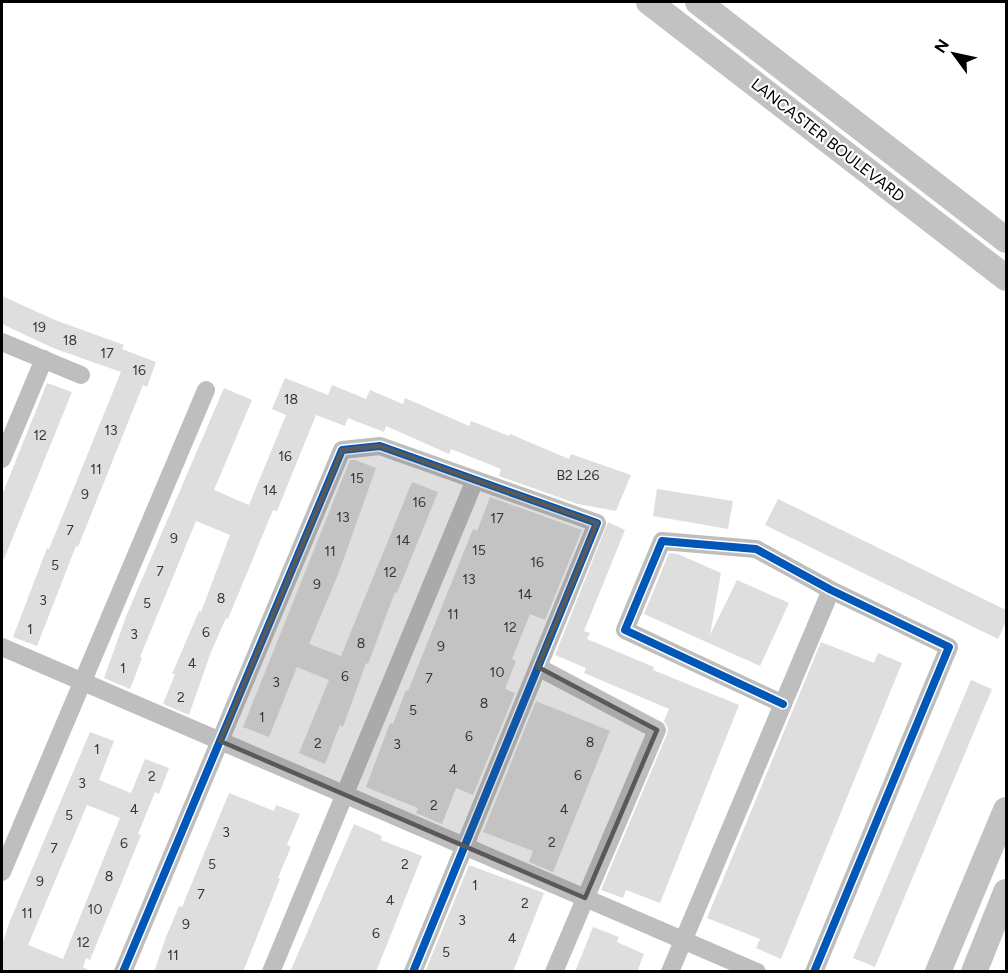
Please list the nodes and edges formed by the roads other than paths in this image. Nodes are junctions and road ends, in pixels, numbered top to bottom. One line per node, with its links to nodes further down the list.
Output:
1 (650, 2): 4 (main road, LANCASTER BOULEVARD)
2 (698, 2): 3 (main road, LANCASTER BOULEVARD)
3 (1006, 240)
4 (1006, 278)
5 (2, 342): 6 (street)
6 (44, 359): 7 (street); 9 (street)
7 (81, 375)
8 (206, 390): 14 (street)
9 (2, 459)
10 (475, 480): 13 (street); 16 (street); 17 (street)
11 (831, 590): 15 (street); 15 (street); 30 (street)
12 (2, 647): 14 (street)
13 (538, 667): 19 (street); 22 (street)
14 (82, 682): 16 (street); 20 (street)
15 (783, 704): 23 (street)
16 (220, 741): 17 (street); 24 (street)
17 (345, 794): 19 (street); 25 (street)
18 (1006, 810): 31 (main road)
19 (465, 846): 22 (street); 26 (street)
20 (2, 872)
21 (1006, 892): 32 (main road)
22 (585, 898): 23 (street); 27 (street)
23 (684, 940): 28 (street); 29 (street)
24 (123, 972)
25 (271, 972)
26 (413, 972)
27 (554, 972)
28 (670, 972)
29 (757, 972)
30 (814, 972)
31 (938, 972)
32 (974, 972)

